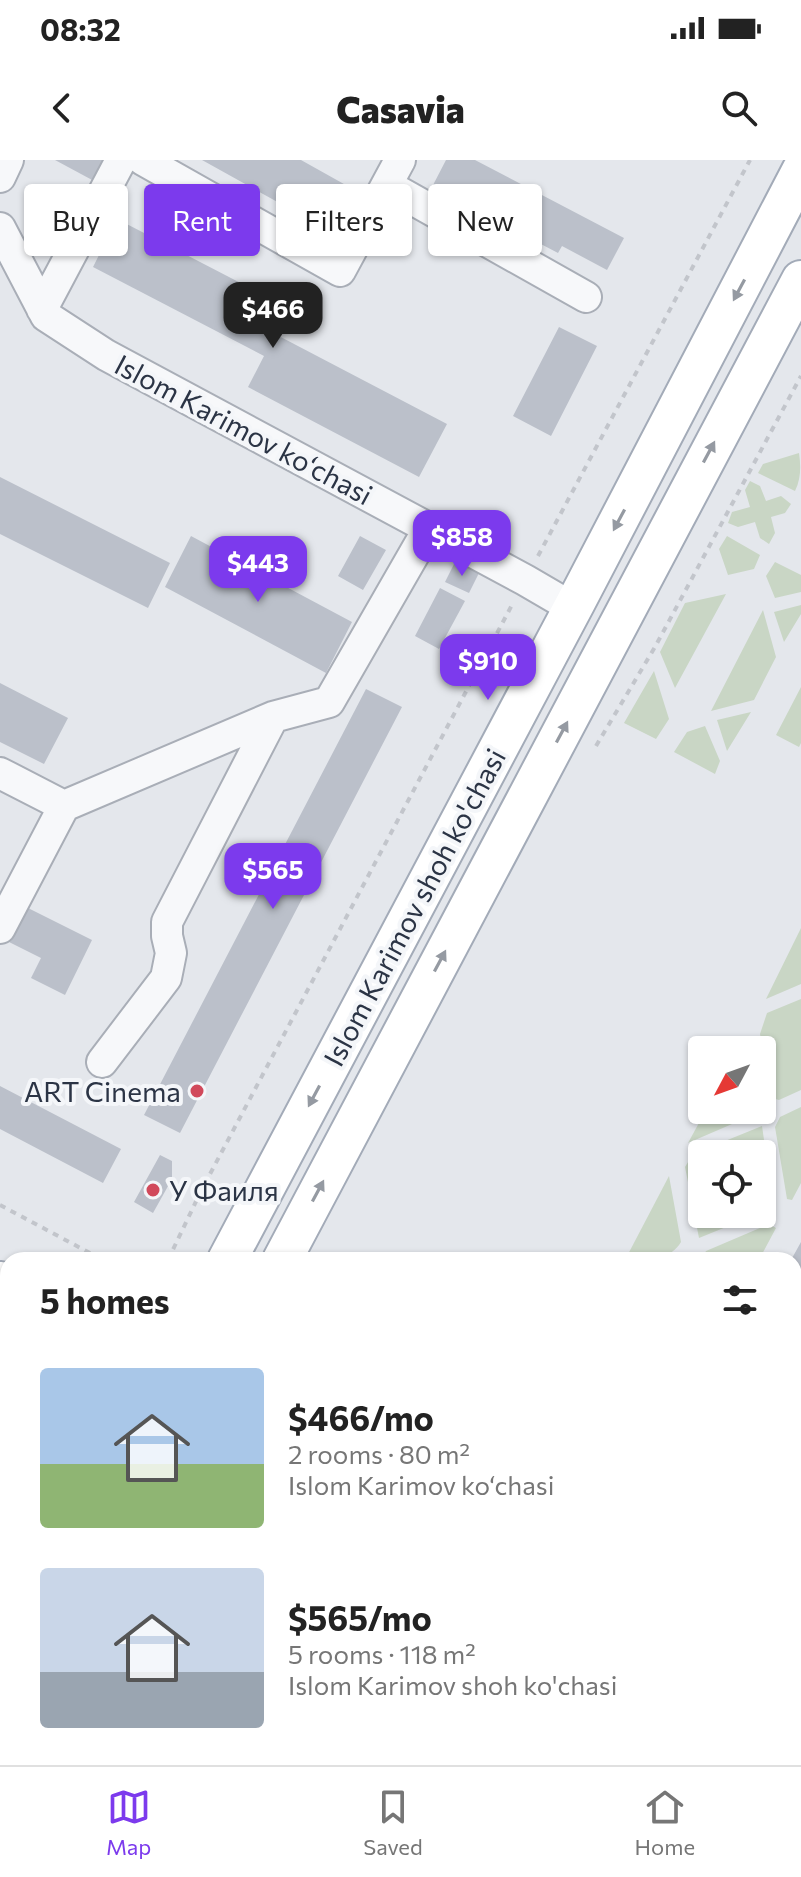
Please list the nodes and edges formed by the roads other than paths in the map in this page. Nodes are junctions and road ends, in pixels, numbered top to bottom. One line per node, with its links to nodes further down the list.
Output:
1 (8, 160): 7 (street)
2 (121, 160): 12 (street)
3 (143, 160): 6 (street)
4 (787, 160): 5 (street)
5 (801, 169): 14 (main road, Islom Karimov shoh ko'chasi, one-way to 14)
6 (394, 173): 11 (street)
7 (0, 177)
8 (0, 228): 9 (street, Islom Karimov ko‘chasi)
9 (9, 273): 12 (street, Islom Karimov ko‘chasi)
10 (801, 280): 21 (main road, Islom Karimov shoh ko'chasi, one-way to 10)
11 (586, 297)
12 (42, 309): 13 (street, Islom Karimov ko‘chasi)
13 (429, 528): 14 (street, Islom Karimov ko‘chasi); 15 (street)
14 (573, 608): 20 (main road, Islom Karimov shoh ko'chasi, one-way to 20)
15 (273, 717): 17 (street); 19 (street)
16 (0, 773): 17 (street)
17 (64, 806): 18 (street)
18 (0, 928)
19 (102, 1062)
20 (231, 1252)
21 (286, 1252)

